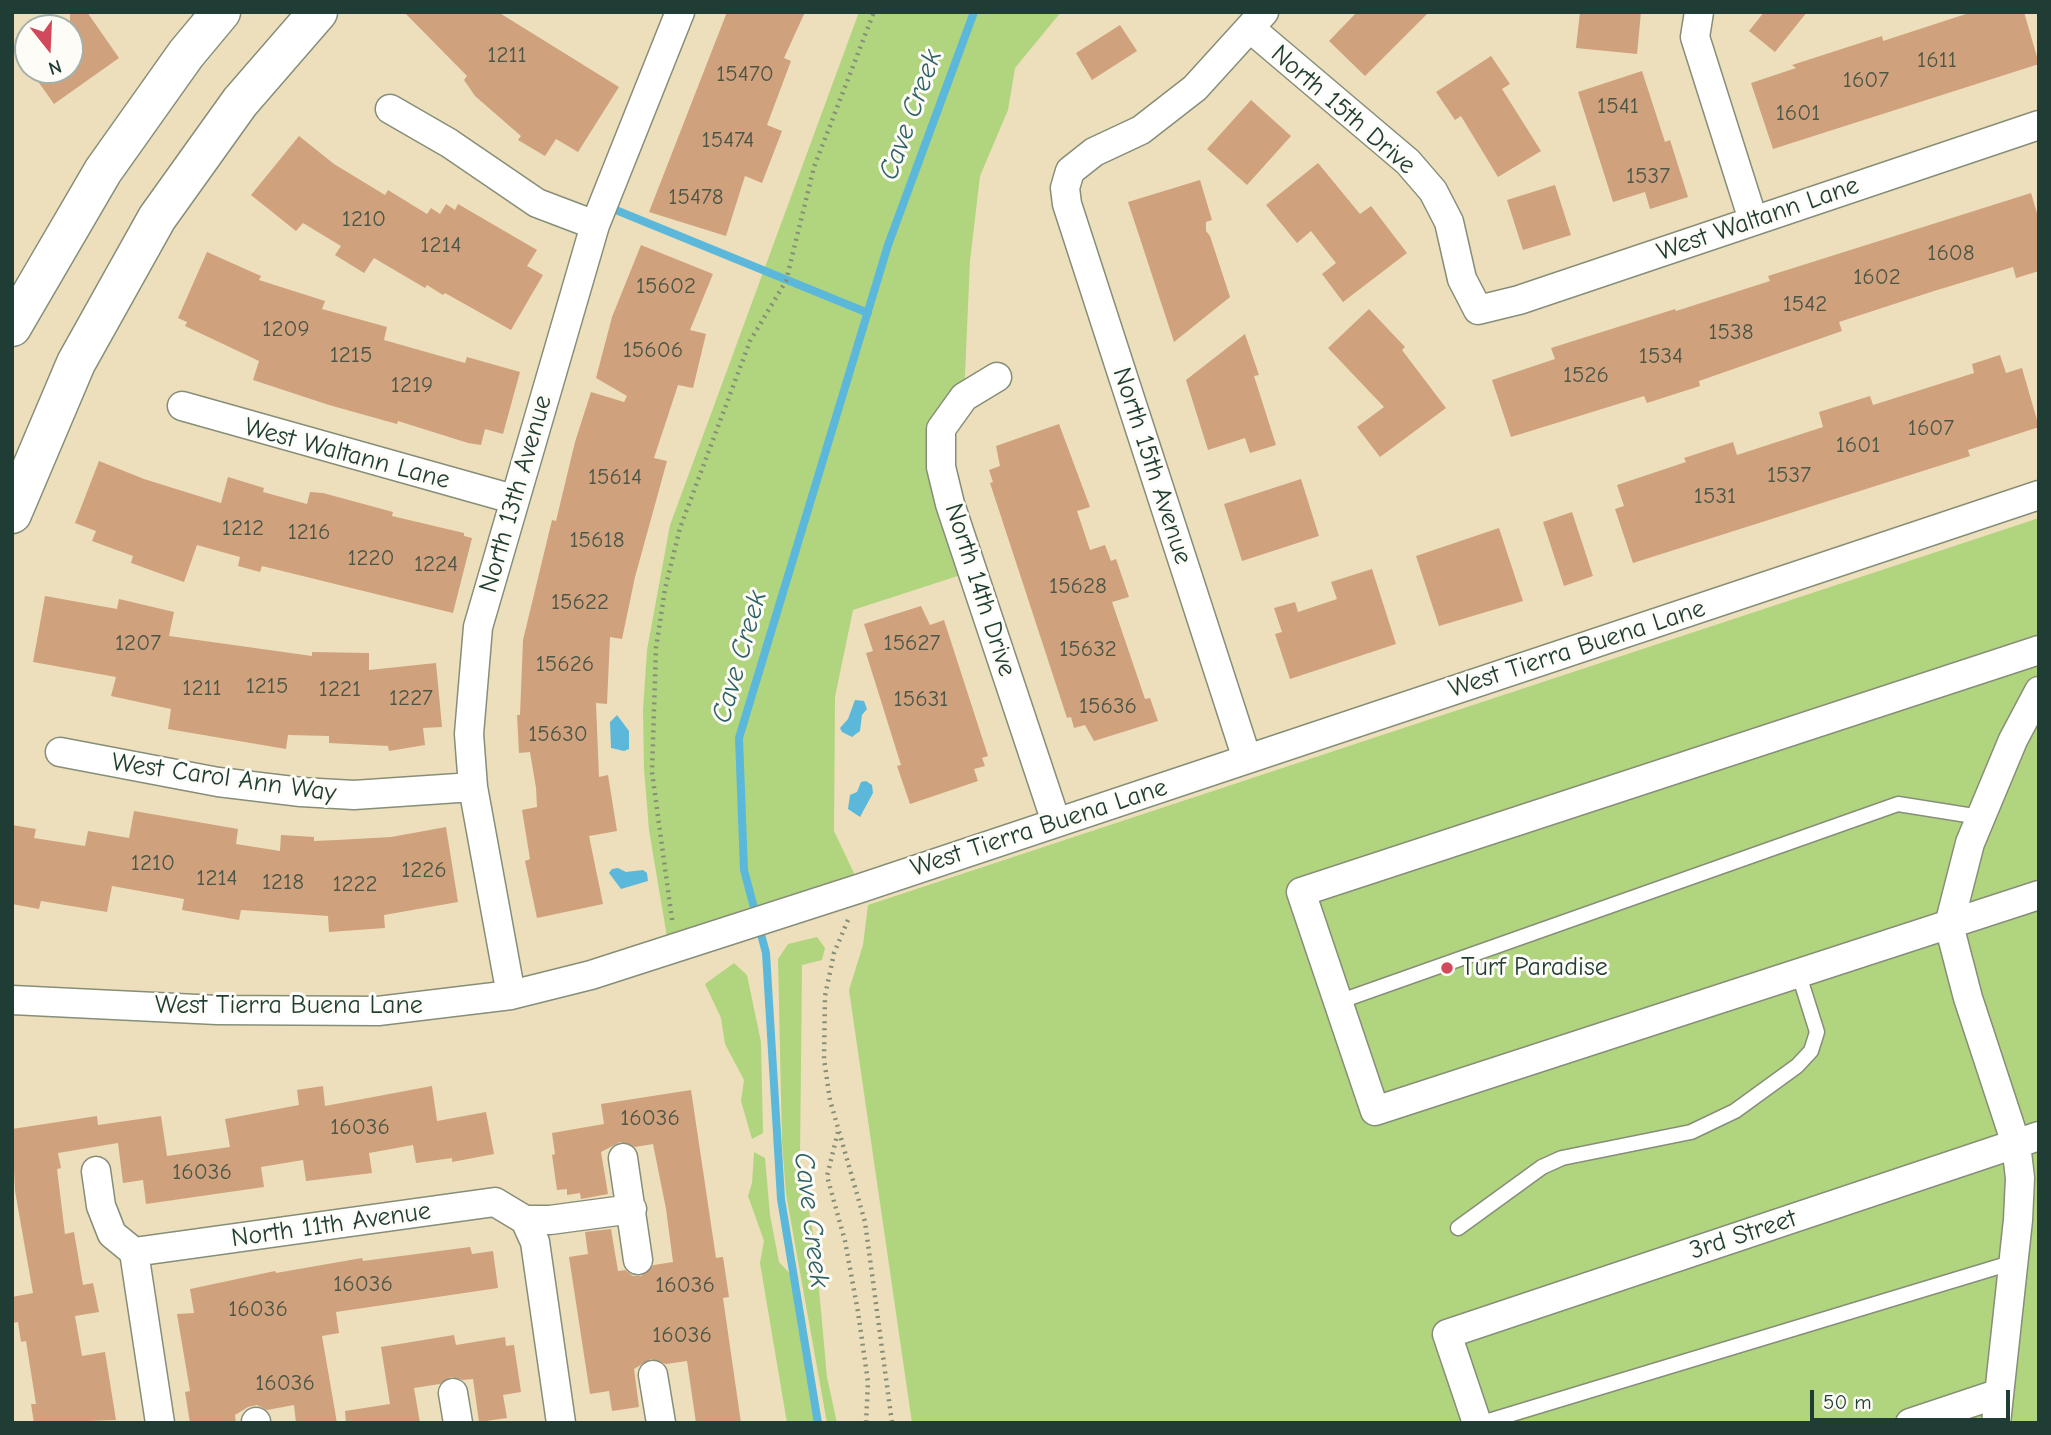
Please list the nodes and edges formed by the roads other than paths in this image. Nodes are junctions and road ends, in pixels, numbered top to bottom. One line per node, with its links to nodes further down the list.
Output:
1 (221, 12): 11 (main road)
2 (318, 12): 16 (main road)
3 (680, 12): 9 (street, North 13th Avenue)
4 (1699, 12): 8 (street)
5 (1257, 20): 10 (street, North 15th Drive); 20 (street, North 15th Avenue)
6 (390, 109): 9 (street)
7 (2039, 125): 8 (street, West Waltann Lane)
8 (1753, 220): 10 (street, West Waltann Lane)
9 (595, 225): 15 (street, North 13th Avenue)
10 (1478, 310)
11 (12, 327)
12 (997, 377): 23 (street, North 14th Drive)
13 (182, 406): 15 (street, West Waltann Lane)
14 (2039, 495): 20 (street, West Tierra Buena Lane)
15 (513, 499): 21 (street, North 13th Avenue)
16 (12, 514)
17 (2039, 650): 29 (street)
18 (2039, 691): 22 (street)
19 (60, 752): 21 (street, West Carol Ann Way)
20 (1247, 759): 23 (street, West Tierra Buena Lane)
21 (472, 787): 27 (street, North 13th Avenue)
22 (1980, 817): 25 (street); 29 (lane)
23 (1056, 822): 27 (street, West Tierra Buena Lane)
24 (2039, 895): 25 (street)
25 (1949, 925): 26 (street); 30 (street)
26 (1799, 975): 29 (street); 35 (lane)
27 (511, 995): 28 (street, West Tierra Buena Lane)
28 (12, 1000)
29 (1338, 1002)
30 (2027, 1140): 38 (street); 46 (street, 3rd Street)
31 (623, 1158): 33 (street)
32 (96, 1171): 36 (street)
33 (632, 1209): 34 (street); 37 (street)
34 (524, 1220): 36 (street, North 11th Avenue); 44 (street)
35 (1458, 1228)
36 (134, 1252): 42 (street)
37 (638, 1260)
38 (2014, 1262): 41 (street); 46 (lane)
39 (653, 1375): 45 (street)
40 (453, 1393): 43 (street)
41 (1997, 1394): 47 (street); 48 (street)
42 (160, 1423)
43 (458, 1423)
44 (561, 1423)
45 (661, 1423)
46 (1479, 1423)
47 (1910, 1423)
48 (1996, 1423)

